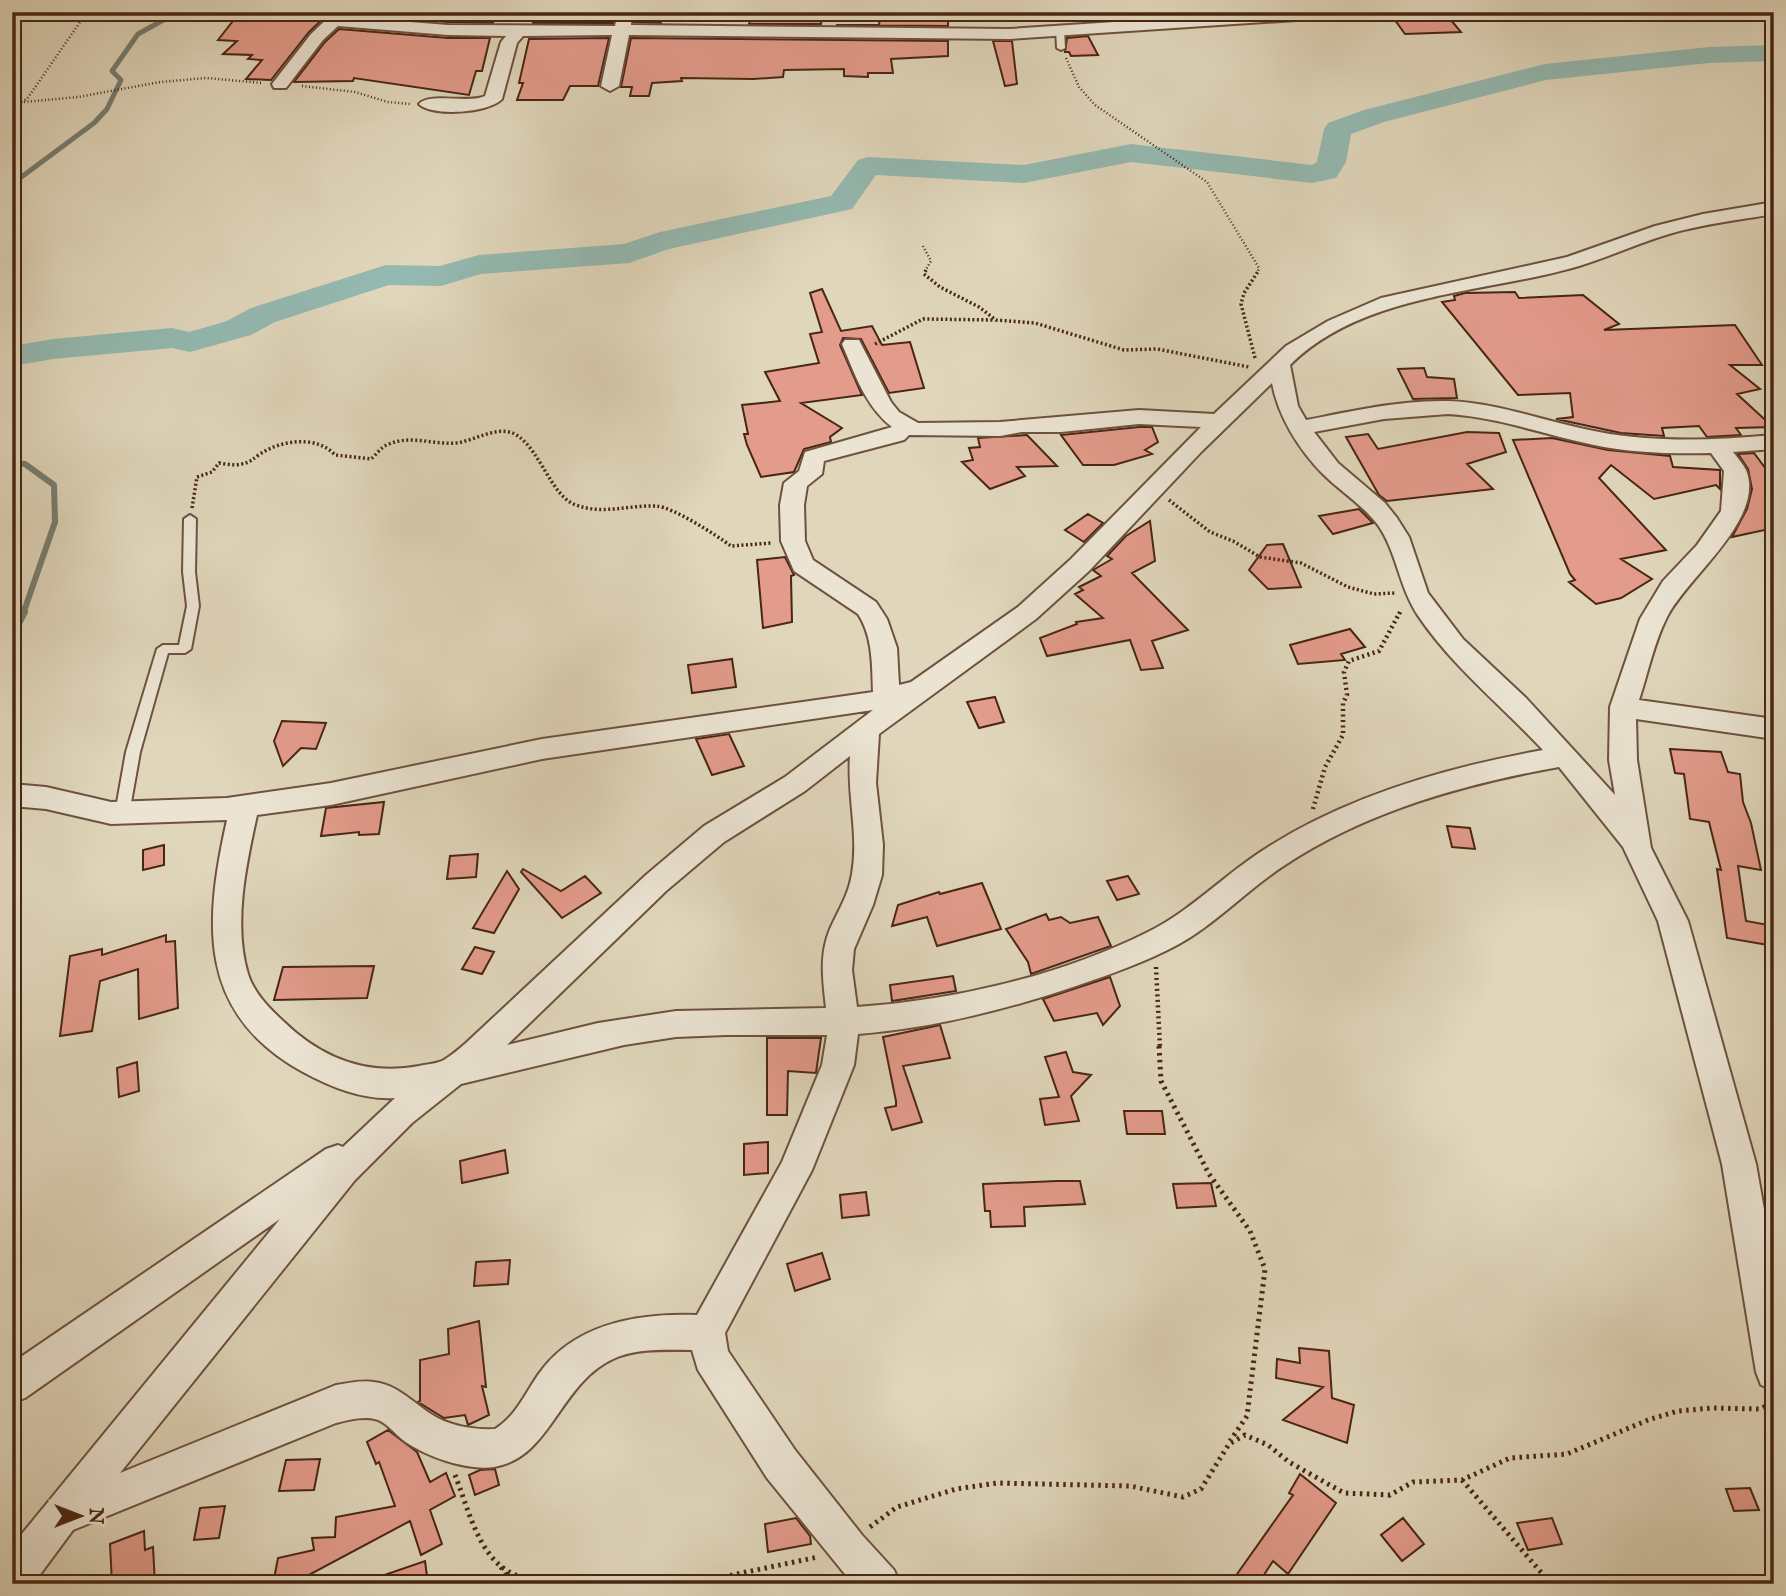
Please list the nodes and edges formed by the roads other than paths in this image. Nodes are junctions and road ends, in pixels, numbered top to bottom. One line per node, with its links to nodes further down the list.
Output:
1 (1059, 12): 5 (street)
2 (1341, 12): 5 (street)
3 (339, 17): 6 (street); 8 (street)
4 (624, 21): 5 (street); 6 (street); 9 (street)
5 (1060, 29): 7 (lane)
6 (518, 31): 10 (street)
7 (1061, 48)
8 (280, 84)
9 (610, 86)
10 (428, 104)
11 (1774, 208): 13 (street)
12 (857, 354): 15 (street)
13 (1269, 368): 14 (street); 16 (street)
14 (1221, 421): 15 (street); 20 (street)
15 (905, 427): 21 (street)
16 (1300, 428): 18 (street); 25 (street)
17 (1774, 442): 18 (street)
18 (1718, 446): 22 (street)
19 (190, 519): 28 (lane)
20 (921, 688): 21 (street); 24 (street)
21 (886, 699): 27 (street)
22 (1623, 707): 23 (street); 29 (street)
23 (1774, 729)
24 (866, 731): 30 (street); 31 (street)
25 (1565, 757): 29 (street); 30 (street)
26 (12, 795): 28 (street)
27 (244, 807): 28 (street); 31 (street)
28 (122, 814)
29 (1637, 848): 34 (street)
30 (843, 1022): 31 (street); 33 (street)
31 (453, 1072): 32 (street)
32 (376, 1135): 35 (street); 36 (street)
33 (707, 1333): 36 (street); 38 (street)
34 (1774, 1372)
35 (12, 1385)
36 (59, 1517): 37 (street)
37 (12, 1579)
38 (880, 1584)

